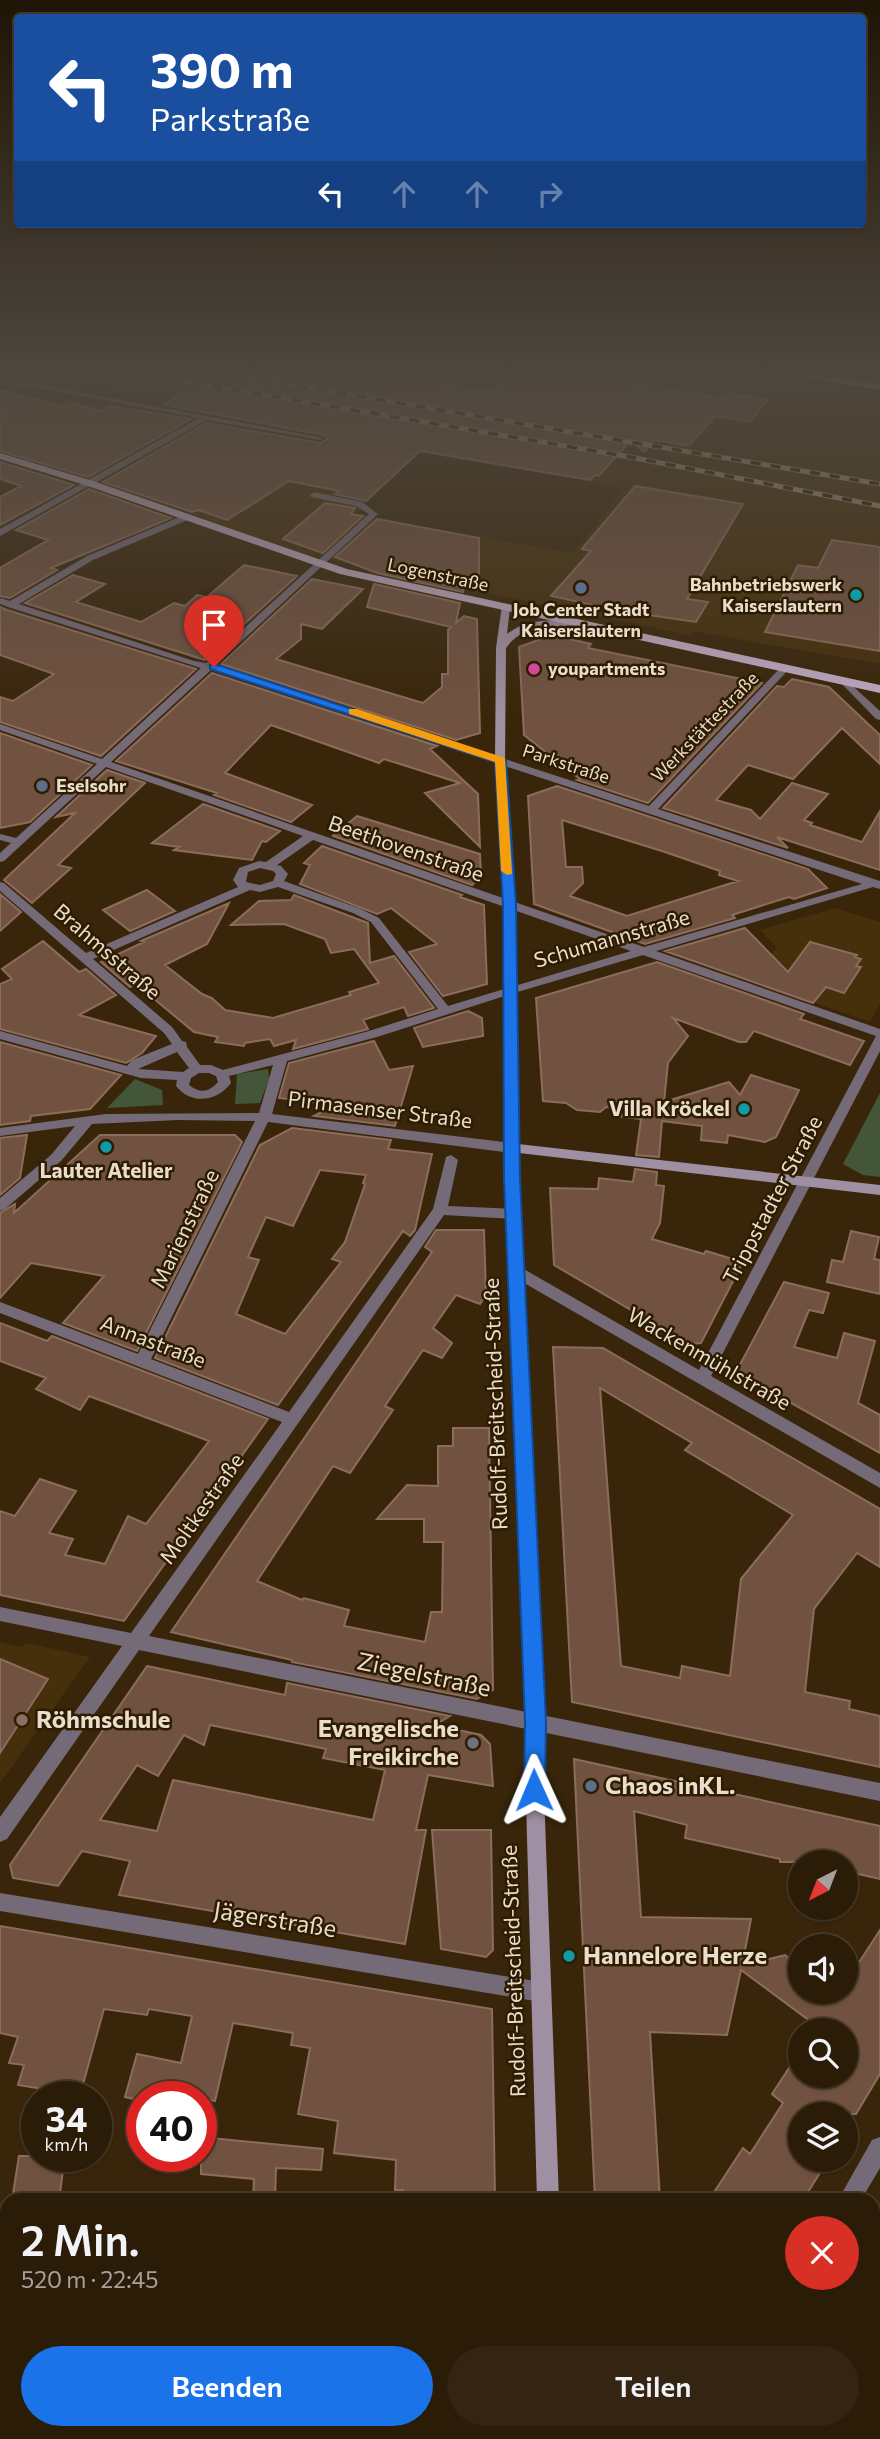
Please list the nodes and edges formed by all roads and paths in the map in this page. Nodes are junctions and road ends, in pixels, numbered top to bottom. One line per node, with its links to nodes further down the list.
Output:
1 (77, 490): 5 (street)
2 (109, 490): 4 (main road, Logenstraße)
3 (314, 495): 6 (street)
4 (187, 517): 6 (main road, Logenstraße); 8 (street)
5 (0, 533)
6 (318, 564): 9 (main road, Logenstraße); 12 (street)
7 (0, 601): 8 (street, Parkstraße)
8 (11, 605): 12 (street, Parkstraße)
9 (505, 607): 10 (main road, Logenstraße); 11 (street, Rudolf-Breitscheid-Straße)
10 (587, 625): 11 (street); 13 (main road, Logenstraße)
11 (501, 649): 18 (street, Rudolf-Breitscheid-Straße)
12 (207, 666): 18 (street, Parkstraße); 19 (street)
13 (785, 668): 14 (main road, Logenstraße); 20 (street, Werkstättestraße)
14 (844, 681): 15 (main road, Logenstraße); 16 (street)
15 (880, 689)
16 (880, 717)
17 (0, 727): 19 (street, Beethovenstraße)
18 (500, 760): 20 (street, Parkstraße); 30 (street, Rudolf-Breitscheid-Straße)
19 (101, 763): 21 (street, Beethovenstraße); 23 (street)
20 (651, 810): 27 (street, Parkstraße)
21 (311, 836): 25 (street); 30 (street, Beethovenstraße)
22 (0, 837): 23 (street)
23 (18, 842): 24 (street)
24 (0, 859)
25 (269, 865): 26 (street); 29 (street)
26 (278, 883): 29 (street); 34 (street)
27 (878, 884): 31 (street, Schumannstraße)
28 (0, 885): 32 (street, Brahmsstraße)
29 (247, 887): 32 (street)
30 (510, 905): 31 (street, Beethovenstraße); 33 (street, Rudolf-Breitscheid-Straße)
31 (643, 952): 33 (street, Schumannstraße); 35 (street, Beethovenstraße)
32 (86, 958): 38 (street, Brahmsstraße)
33 (510, 990): 34 (street, Schumannstraße); 46 (street, Rudolf-Breitscheid-Straße)
34 (446, 1011): 39 (street, Schumannstraße)
35 (880, 1032)
36 (0, 1035): 40 (street)
37 (880, 1039): 48 (street, Trippstadter Straße)
38 (184, 1048): 40 (street); 41 (street, Brahmsstraße)
39 (282, 1058): 42 (street, Schumannstraße); 43 (street)
40 (135, 1072): 41 (street)
41 (191, 1073): 42 (street); 42 (street)
42 (222, 1074)
43 (264, 1117): 44 (street, Pirmasenser Straße); 46 (street, Pirmasenser Straße); 55 (street, Marienstraße)
44 (89, 1119): 45 (street, Pirmasenser Straße); 50 (street)
45 (0, 1132)
46 (512, 1148): 48 (street, Pirmasenser Straße); 52 (street, Rudolf-Breitscheid-Straße)
47 (451, 1160): 51 (street, Moltkestraße)
48 (807, 1181): 49 (street, Pirmasenser Straße); 56 (street, Trippstadter Straße)
49 (880, 1190)
50 (0, 1206)
51 (440, 1210): 52 (street); 57 (street, Moltkestraße)
52 (514, 1214): 53 (street, Rudolf-Breitscheid-Straße)
53 (517, 1272): 56 (street, Wackenmühlstraße); 61 (street, Rudolf-Breitscheid-Straße)
54 (0, 1307): 55 (street, Annastraße)
55 (144, 1360): 57 (street, Annastraße)
56 (702, 1379): 58 (street, Wackenmühlstraße)
57 (291, 1419): 60 (street, Moltkestraße)
58 (880, 1481)
59 (0, 1614): 60 (street, Ziegelstraße)
60 (134, 1642): 61 (street, Ziegelstraße); 63 (street, Moltkestraße)
61 (536, 1722): 62 (street, Ziegelstraße); 65 (street, Rudolf-Breitscheid-Straße)
62 (880, 1792)
63 (0, 1833)
64 (0, 1902): 65 (street, Jägerstraße)
65 (541, 1992): 67 (street, Rudolf-Breitscheid-Straße)
66 (880, 2148): 68 (street)
67 (548, 2193)
68 (853, 2193)

